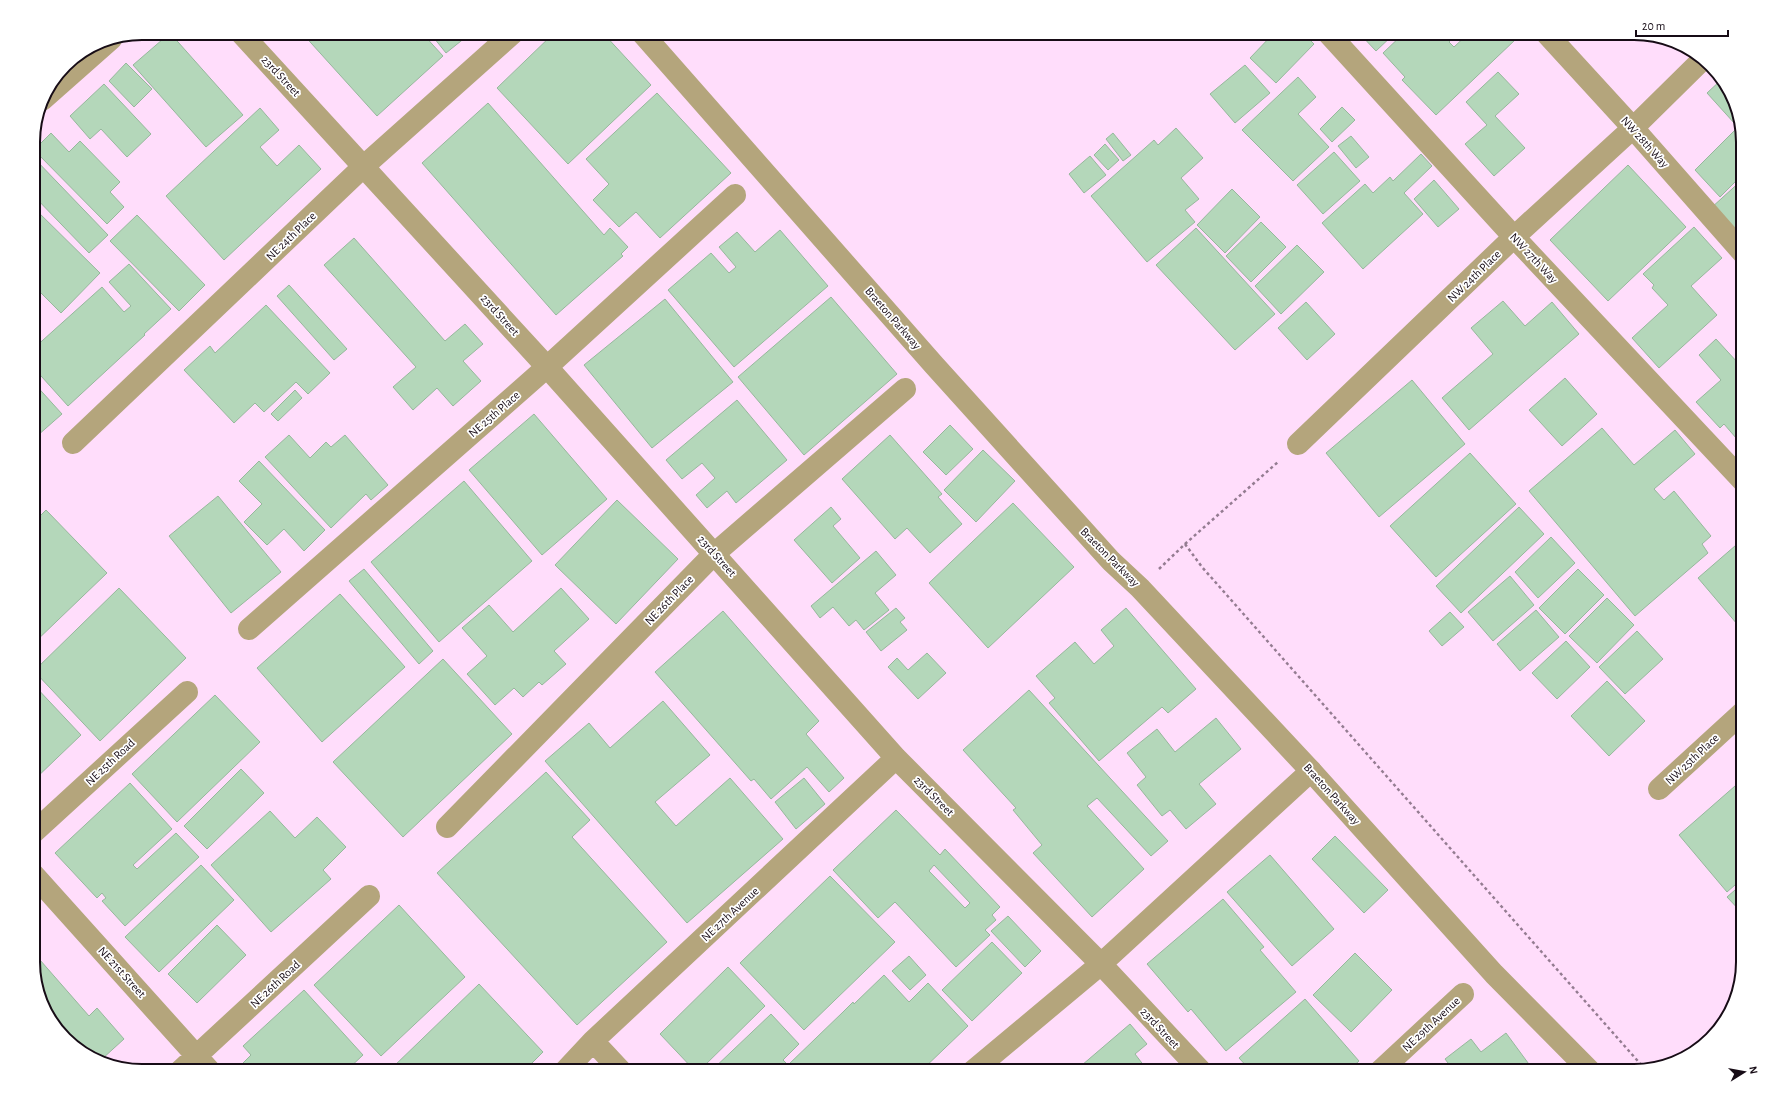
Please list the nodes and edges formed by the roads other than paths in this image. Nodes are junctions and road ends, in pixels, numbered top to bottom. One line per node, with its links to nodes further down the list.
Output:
1 (247, 40): 10 (street, 23rd Street)
2 (505, 40): 10 (street, NE 24th Place)
3 (648, 40): 24 (street, Braeton Parkway)
4 (1334, 40): 12 (street, NW 27th Way)
5 (1552, 40): 9 (street, NW 28th Way)
6 (98, 51): 8 (street)
7 (1699, 63): 9 (street, NW 24th Place)
8 (56, 88)
9 (1633, 128): 12 (street, NW 24th Place); 13 (street, NW 28th Way)
10 (364, 166): 14 (street, 23rd Street); 16 (street, NE 24th Place)
11 (735, 195): 14 (street, NE 25th Place)
12 (1514, 237): 17 (street, NW 24th Place); 18 (street, NW 27th Way)
13 (1736, 245)
14 (547, 367): 19 (street, 23rd Street); 20 (street, NE 25th Place)
15 (905, 389): 19 (street, NE 26th Place)
16 (73, 443)
17 (1298, 444)
18 (1736, 474)
19 (714, 554): 23 (street, 23rd Street); 27 (street, NE 26th Place)
20 (249, 629)
21 (187, 692): 26 (street, NE 25th Road)
22 (1736, 718): 25 (street, NW 25th Place)
23 (896, 758): 30 (street, 23rd Street); 32 (street, NE 27th Avenue)
24 (1311, 771): 30 (street); 39 (street, Braeton Parkway)
25 (1659, 790)
26 (40, 826)
27 (447, 827)
28 (40, 882): 33 (street, NE 21st Street)
29 (369, 896): 33 (street, NE 26th Road)
30 (1101, 964): 36 (street); 37 (street, 23rd Street)
31 (1464, 994): 38 (street, NE 29th Avenue)
32 (593, 1042): 34 (street, NE 27th Avenue); 35 (street)
33 (204, 1064)
34 (572, 1064)
35 (614, 1064)
36 (981, 1064)
37 (1194, 1064)
38 (1388, 1064)
39 (1583, 1064)

